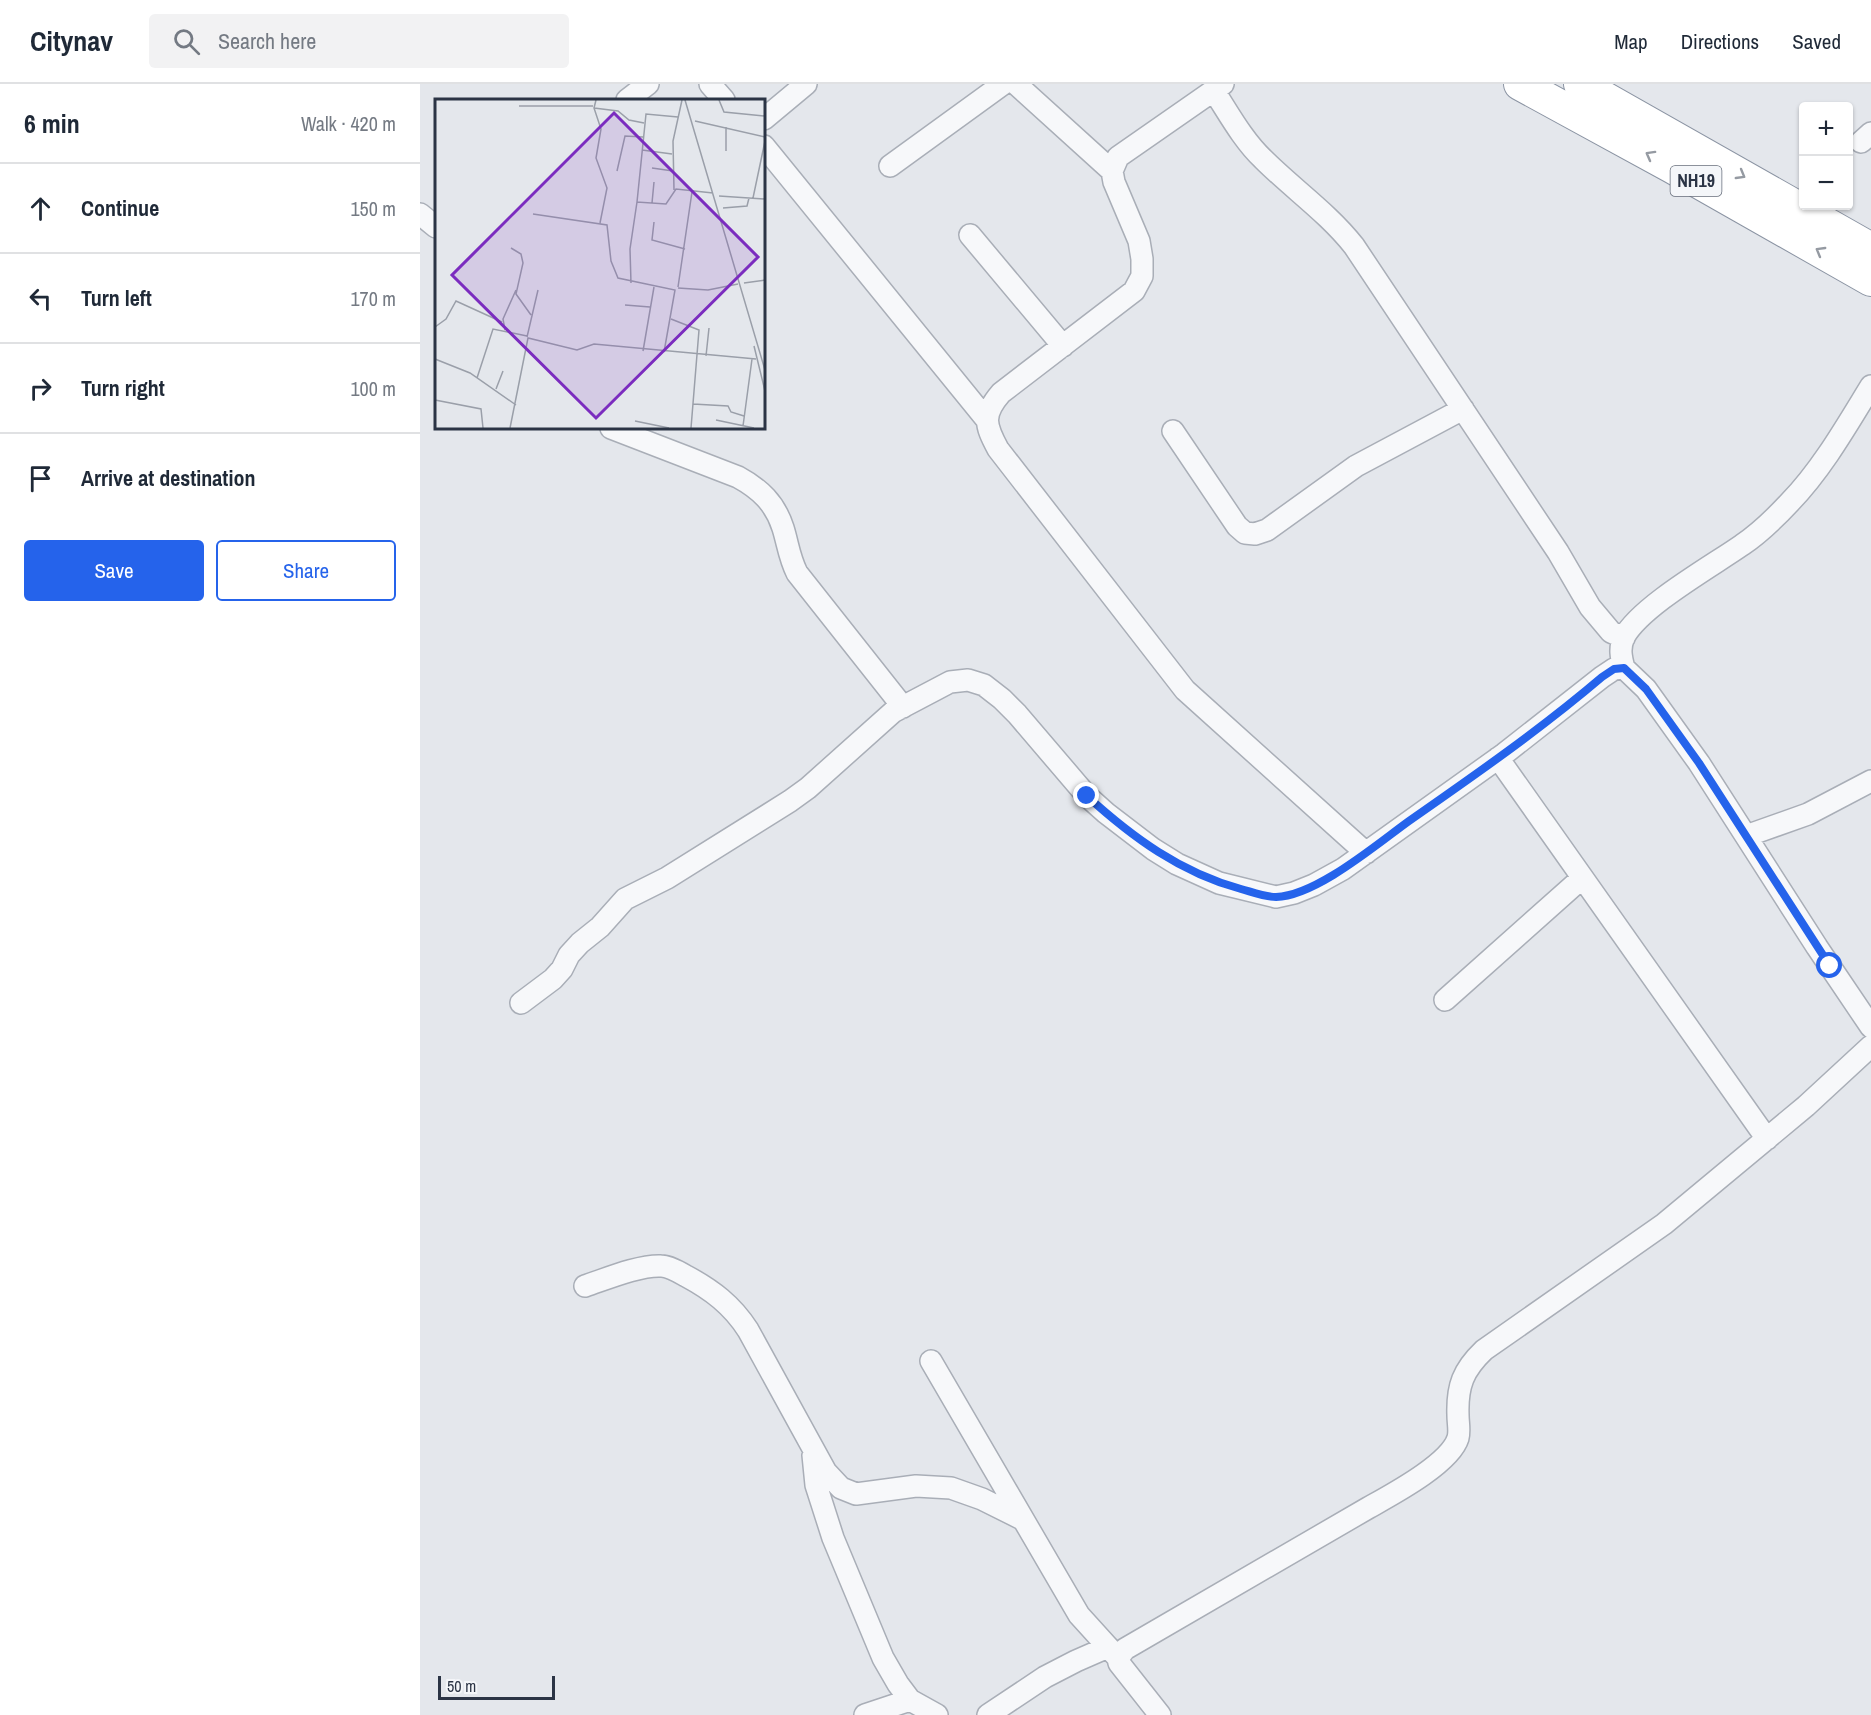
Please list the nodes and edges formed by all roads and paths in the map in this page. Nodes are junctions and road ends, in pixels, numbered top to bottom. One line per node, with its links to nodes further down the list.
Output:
1 (648, 84): 9 (street)
2 (710, 84): 10 (street)
3 (806, 84): 11 (street)
4 (1002, 84): 13 (street)
5 (1016, 84): 14 (street)
6 (1520, 84): 19 (highway, NH19, one-way to 6)
7 (1580, 84): 18 (highway, NH19, one-way to 18)
8 (1218, 88): 14 (street); 22 (street)
9 (628, 99)
10 (723, 99)
11 (765, 117)
12 (765, 147): 23 (street)
13 (890, 166)
14 (1112, 171): 20 (street)
15 (420, 214): 16 (street)
16 (435, 226)
17 (970, 235): 20 (street)
18 (1871, 249)
19 (1871, 280)
20 (1063, 346): 23 (street)
21 (1871, 386): 26 (street)
22 (1463, 408): 25 (street); 26 (street)
23 (986, 419): 32 (street)
24 (614, 429): 28 (street)
25 (1173, 430)
26 (1624, 638): 27 (street)
27 (1624, 668): 29 (street); 31 (street)
28 (903, 707): 32 (street); 35 (street)
29 (1498, 758): 32 (street); 33 (street)
30 (1871, 781): 31 (street)
31 (1746, 836): 36 (street)
32 (1366, 853)
33 (1582, 878): 34 (street); 38 (street)
34 (1444, 1000)
35 (521, 1003)
36 (1871, 1027)
37 (1868, 1054): 38 (street)
38 (1767, 1139): 43 (street)
39 (585, 1286): 41 (street)
40 (931, 1361): 42 (street)
41 (812, 1444): 42 (street); 44 (street)
42 (1022, 1519): 43 (street)
43 (1113, 1652): 47 (street); 48 (street)
44 (910, 1700): 45 (street); 46 (street)
45 (865, 1715)
46 (937, 1715)
47 (988, 1715)
48 (1160, 1715)

